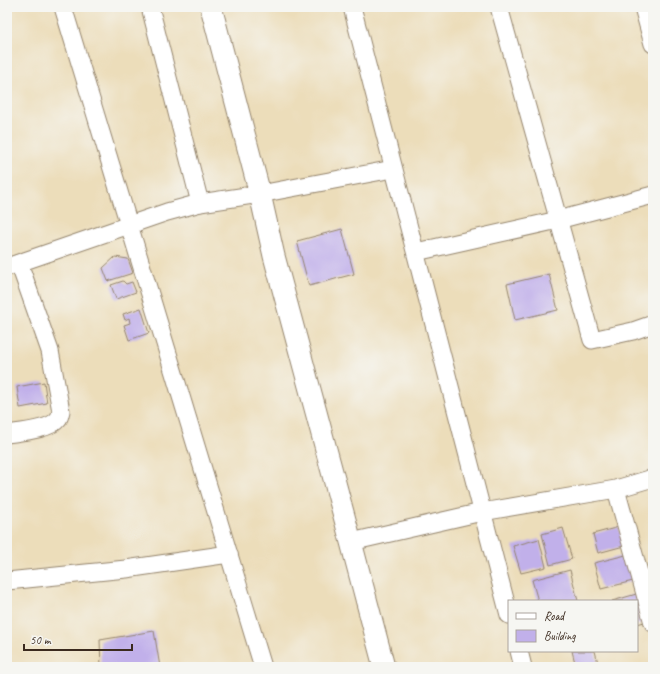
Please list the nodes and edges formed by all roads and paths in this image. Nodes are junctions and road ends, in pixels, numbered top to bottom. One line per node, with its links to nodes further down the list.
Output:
1 (63, 7): 13 (street)
2 (150, 7): 11 (street)
3 (211, 7): 9 (street)
4 (352, 7): 8 (street)
5 (499, 7): 12 (street)
6 (643, 7): 7 (street)
7 (653, 44)
8 (394, 169): 9 (street); 14 (street)
9 (260, 194): 11 (street); 21 (street)
10 (653, 196): 12 (street)
11 (200, 203): 13 (street)
12 (558, 220): 14 (street); 16 (street)
13 (129, 225): 15 (street); 22 (street)
14 (416, 252): 20 (street)
15 (13, 265): 17 (street)
16 (653, 324)
17 (7, 434)
18 (653, 478): 19 (street)
19 (616, 489): 20 (street); 25 (street)
20 (482, 512): 21 (street); 24 (street)
21 (351, 542): 28 (street)
22 (229, 554): 23 (street); 27 (street)
23 (7, 581)
24 (508, 610)
25 (653, 623)
26 (519, 652): 29 (street)
27 (263, 667)
28 (384, 667)
29 (523, 667)

